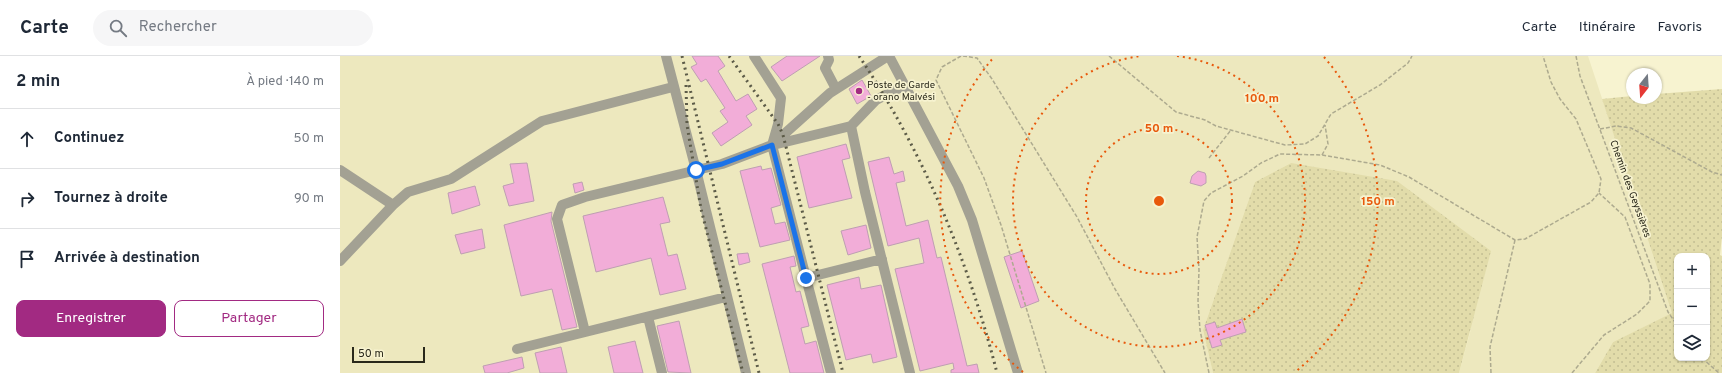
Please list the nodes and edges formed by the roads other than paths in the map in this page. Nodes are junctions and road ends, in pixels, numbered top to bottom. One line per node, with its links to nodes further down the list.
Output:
1 (666, 56): 11 (street)
2 (754, 56): 9 (street)
3 (828, 56): 7 (street)
4 (888, 56): 5 (street); 7 (street)
5 (905, 85): 8 (street); 24 (street)
6 (669, 88): 12 (street)
7 (836, 89): 9 (street)
8 (851, 126): 9 (street); 13 (street)
9 (772, 145): 11 (street); 15 (street)
10 (340, 170): 12 (street)
11 (696, 170): 16 (street); 18 (street)
12 (393, 205): 14 (street)
13 (882, 259): 15 (street); 23 (street)
14 (340, 261)
15 (806, 278): 22 (street)
16 (726, 297): 17 (street); 21 (street)
17 (648, 317): 18 (street); 20 (street)
18 (585, 332): 19 (street)
19 (517, 349)
20 (662, 373)
21 (746, 373)
22 (831, 373)
23 (910, 373)
24 (1018, 373)

